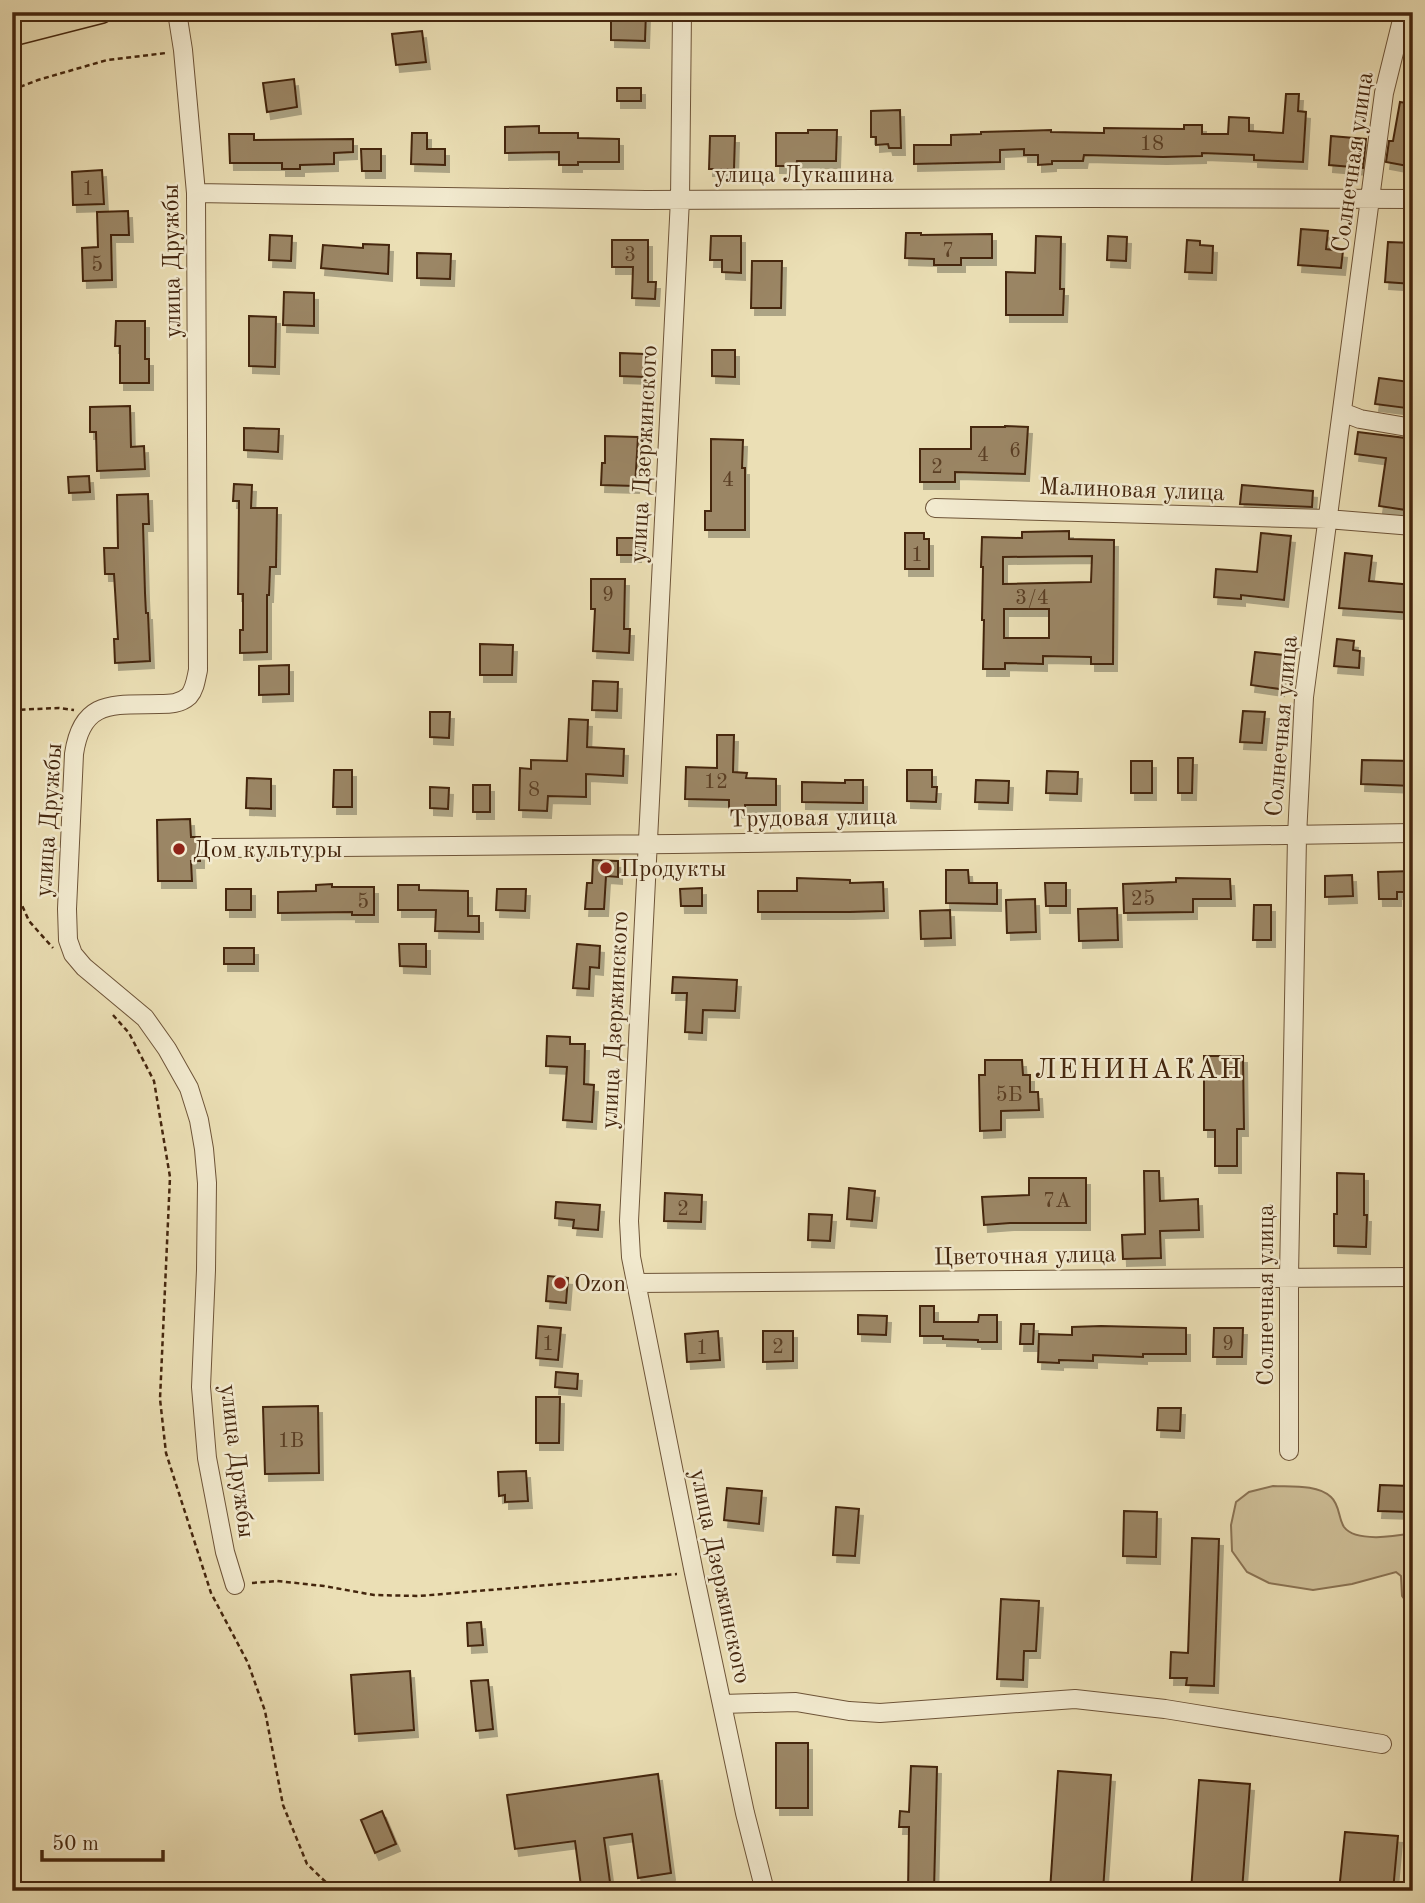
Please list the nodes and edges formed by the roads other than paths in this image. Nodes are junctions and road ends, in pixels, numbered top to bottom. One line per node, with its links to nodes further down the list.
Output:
1 (102, 12): 5 (main road)
2 (177, 12): 6 (street, улица Дружбы)
3 (682, 12): 7 (street, улица Дзержинского)
4 (1404, 12): 8 (street, Солнечная улица)
5 (12, 35)
6 (196, 193): 7 (street, улица Лукашина); 23 (street, улица Дружбы)
7 (680, 199): 8 (street, улица Лукашина); 17 (street, улица Дзержинского)
8 (1370, 199): 9 (street, улица Лукашина); 10 (street, Солнечная улица)
9 (1413, 199)
10 (1342, 412): 11 (street); 13 (street, Солнечная улица)
11 (1413, 428)
12 (935, 508): 13 (street, Малиновая улица)
13 (1327, 519): 14 (street, Малиновая улица); 16 (street, Солнечная улица)
14 (1413, 526)
15 (1413, 833): 16 (street, Трудовая улица)
16 (1297, 836): 17 (street, Трудовая улица); 19 (street, Солнечная улица)
17 (648, 844): 18 (street, Трудовая улица); 21 (street, улица Дзержинского)
18 (213, 848)
19 (1289, 1277): 20 (street, Цветочная улица); 21 (street, Цветочная улица); 22 (street, Солнечная улица)
20 (1413, 1277)
21 (637, 1283): 24 (street, улица Дзержинского)
22 (1289, 1451)
23 (235, 1585)
24 (722, 1704): 25 (street); 26 (street, улица Дзержинского)
25 (1382, 1744)
26 (765, 1891)

